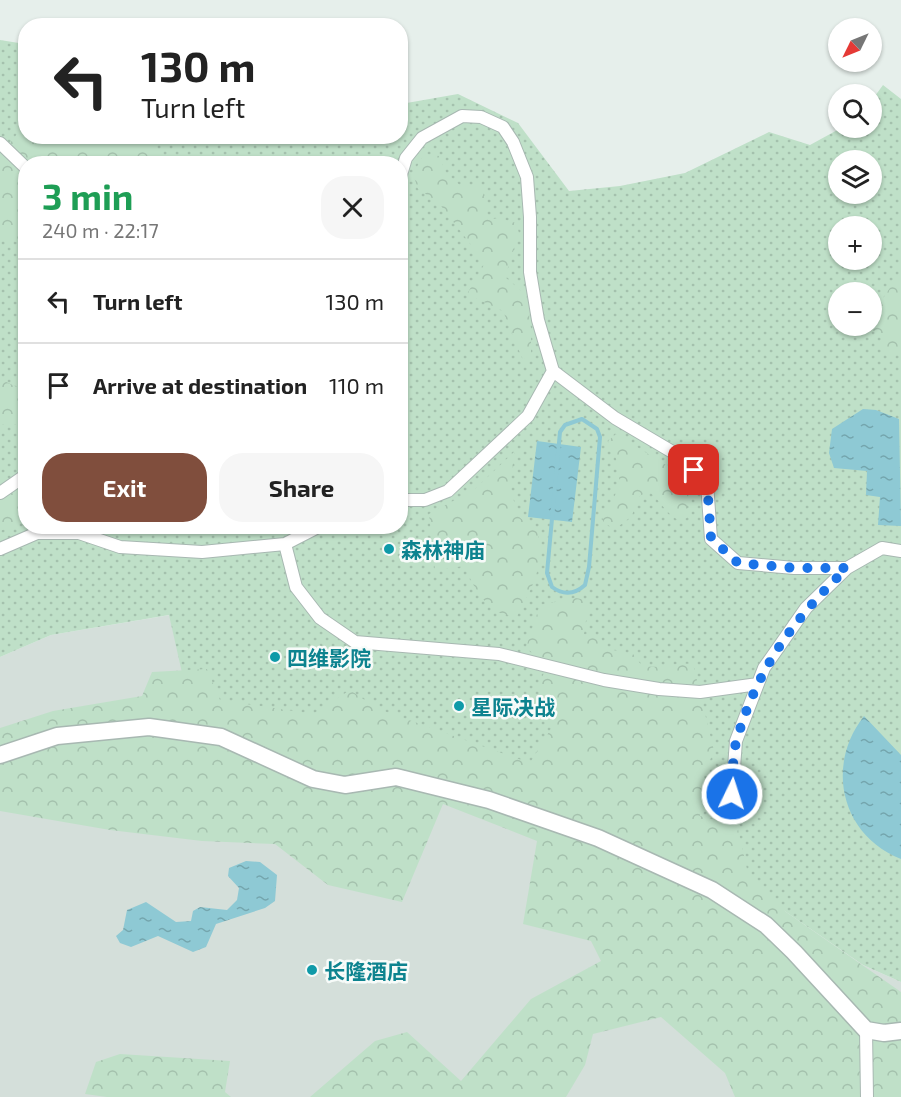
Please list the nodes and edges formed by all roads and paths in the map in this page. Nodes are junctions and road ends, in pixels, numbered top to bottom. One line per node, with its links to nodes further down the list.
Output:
1 (0, 143): 3 (street)
2 (408, 156): 4 (street)
3 (18, 160)
4 (553, 371): 7 (street); 14 (street)
5 (18, 481): 6 (street)
6 (0, 493)
7 (408, 500)
8 (33, 534): 12 (street)
9 (82, 534): 11 (street)
10 (304, 534): 11 (street)
11 (285, 544): 15 (street)
12 (0, 549)
13 (901, 550): 14 (street)
14 (847, 568): 15 (street)
15 (758, 684): 17 (street)
16 (0, 755): 18 (street)
17 (732, 794)
18 (866, 1030): 19 (street); 20 (street)
19 (901, 1031)
20 (867, 1097)

